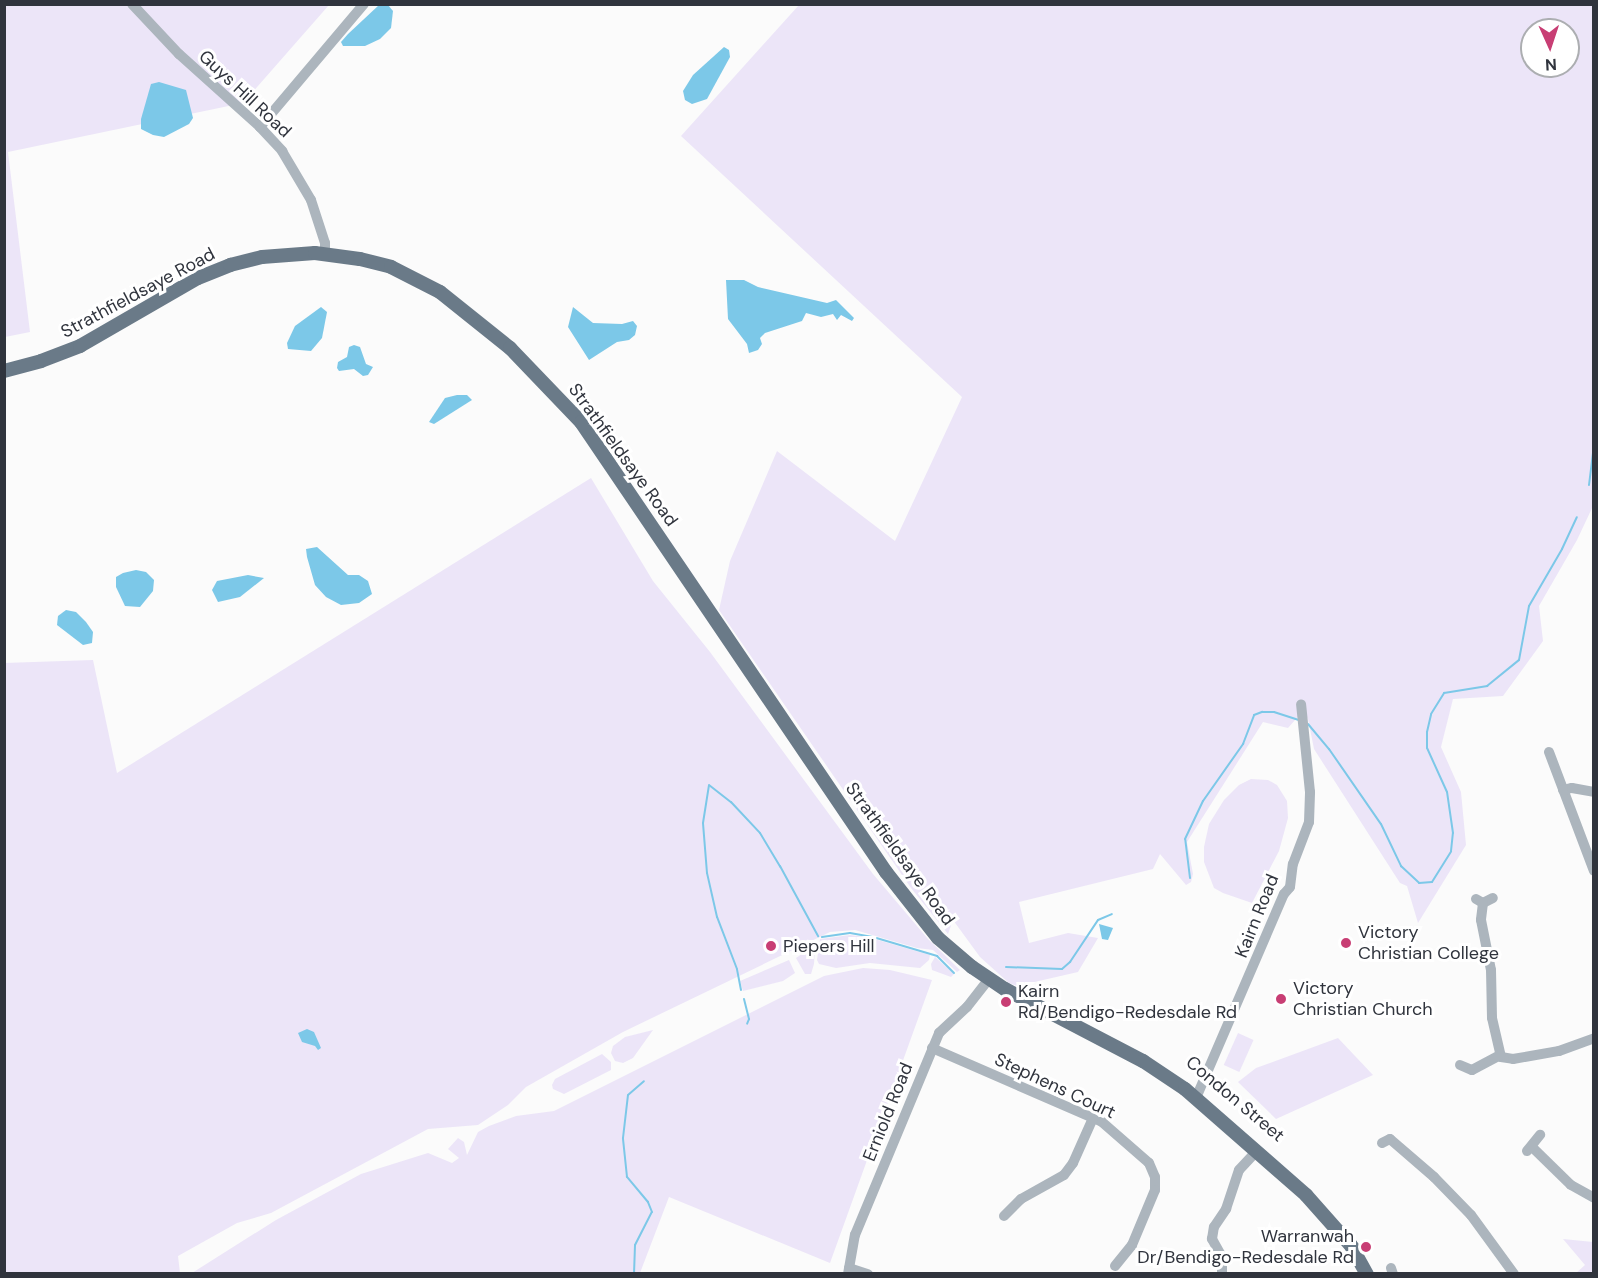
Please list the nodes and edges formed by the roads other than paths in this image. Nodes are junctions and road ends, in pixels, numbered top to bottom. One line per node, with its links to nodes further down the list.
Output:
1 (132, 4): 3 (street, Guys Hill Road)
2 (364, 4): 3 (street)
3 (260, 127): 4 (street, Guys Hill Road)
4 (325, 254): 5 (main road, Strathfieldsaye Road); 12 (main road, Strathfieldsaye Road)
5 (4, 371)
6 (1301, 704): 17 (street, Kairn Road)
7 (1549, 752): 8 (street)
8 (1563, 790): 9 (street); 10 (street)
9 (1593, 792)
10 (1593, 871)
11 (1484, 900): 15 (street)
12 (989, 979): 14 (street, Erniold Road); 17 (main road, Condon Street)
13 (1593, 1038): 15 (street)
14 (932, 1048): 18 (street, Stephens Court); 26 (street, Erniold Road)
15 (1500, 1055): 16 (street)
16 (1460, 1065)
17 (1198, 1094): 21 (main road, Condon Street); 24 (main road, Condon Street)
18 (1093, 1118): 23 (street); 25 (street, Stephens Court)
19 (1540, 1135): 22 (street)
20 (1390, 1138): 30 (street)
21 (1257, 1151): 24 (main road, Condon Street); 28 (street)
22 (1593, 1198)
23 (1004, 1216)
24 (1353, 1248): 29 (main road, Condon Street)
25 (1115, 1266)
26 (848, 1271): 27 (street)
27 (868, 1274)
28 (1222, 1274)
29 (1367, 1274)
30 (1514, 1274)

